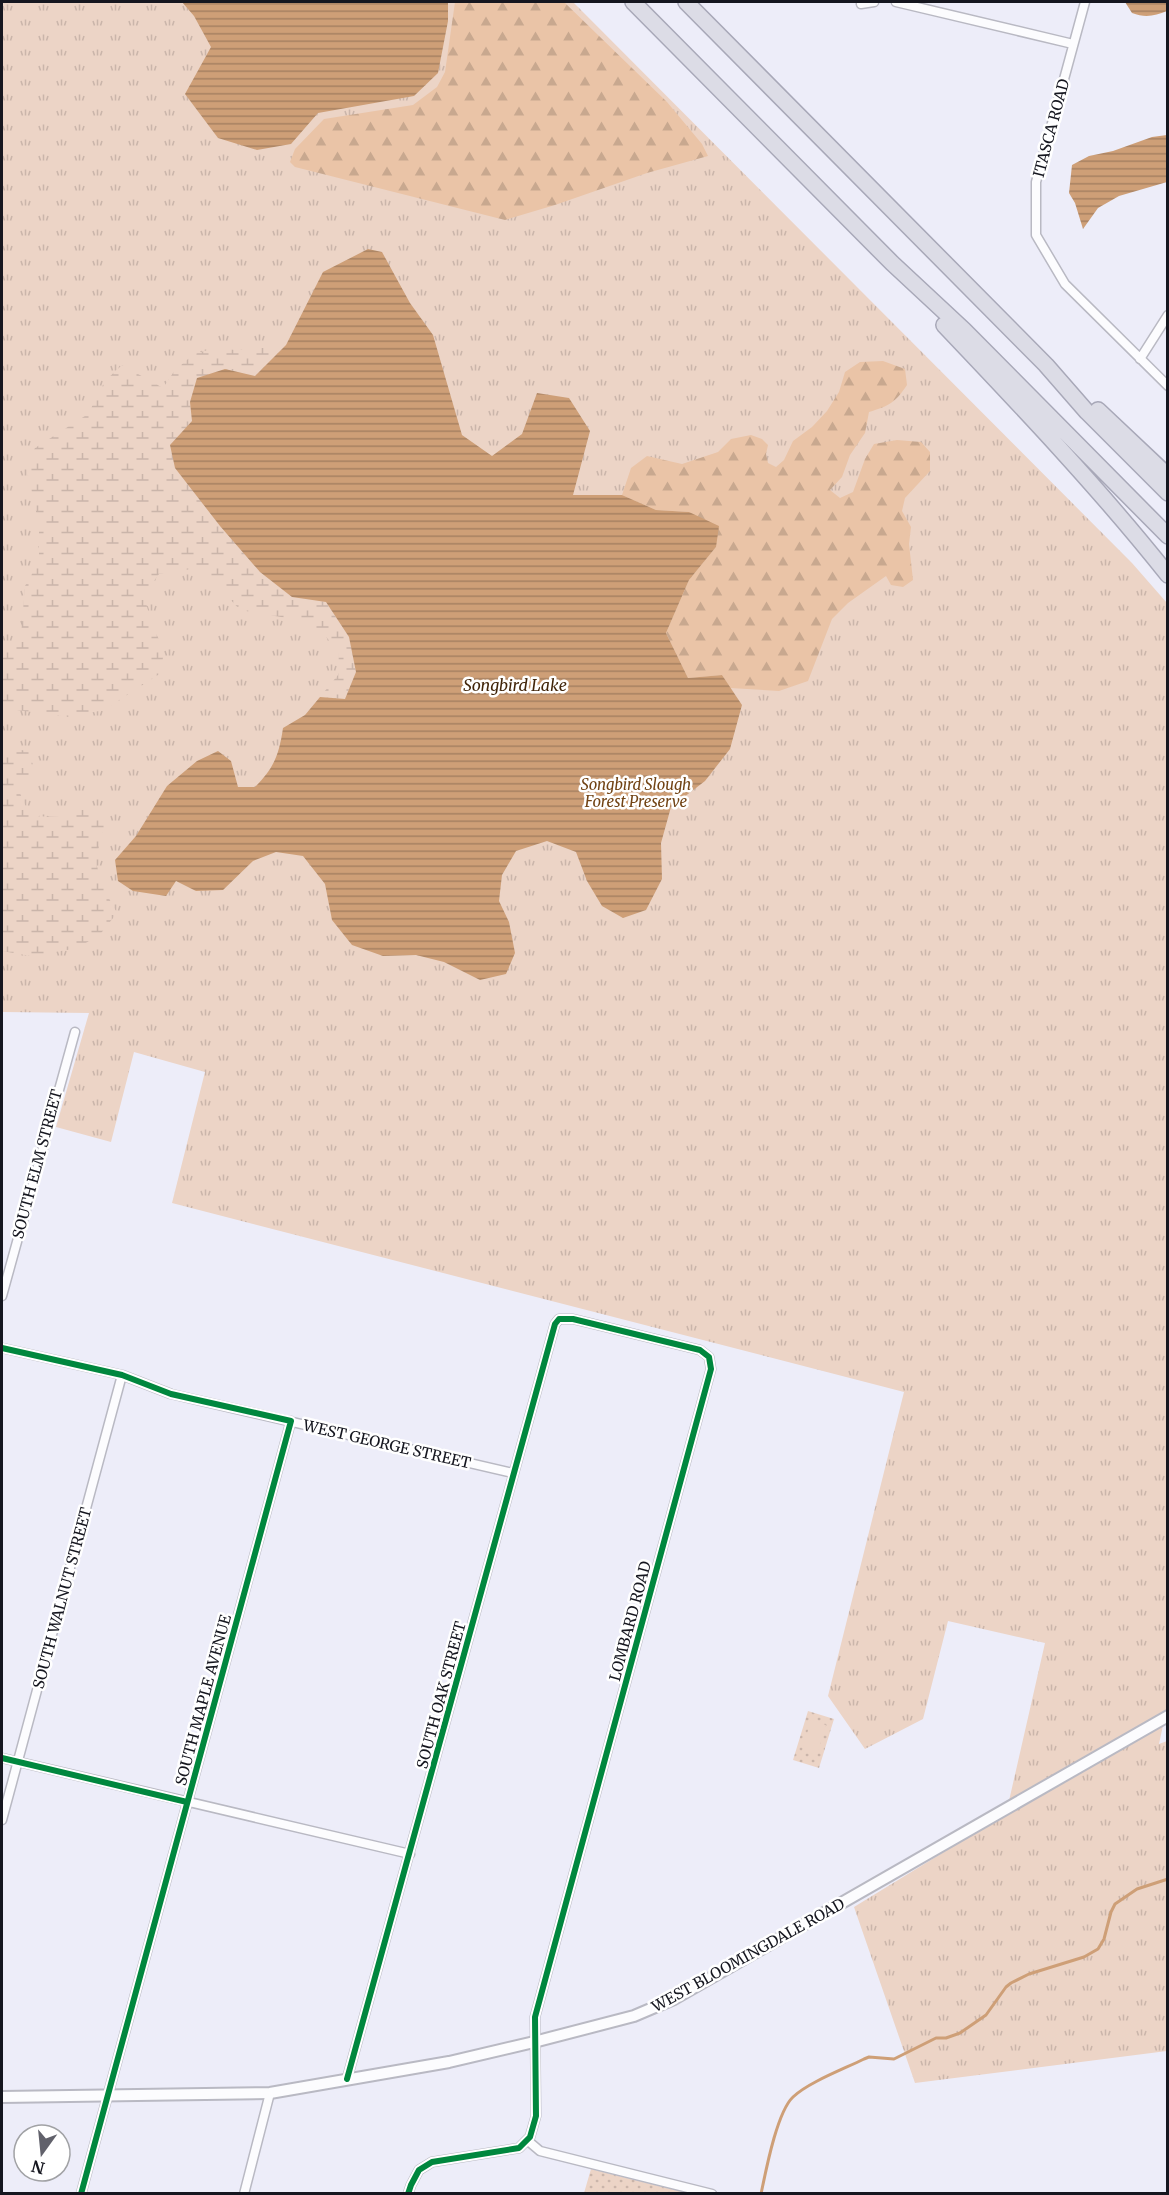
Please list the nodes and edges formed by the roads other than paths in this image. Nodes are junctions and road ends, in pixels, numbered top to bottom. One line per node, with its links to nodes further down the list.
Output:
1 (633, 2): 8 (highway)
2 (686, 2): 11 (highway)
3 (874, 2): 6 (street)
4 (896, 2): 7 (street)
5 (1085, 2): 7 (street, ITASCA ROAD)
6 (861, 4)
7 (1073, 44): 10 (street, ITASCA ROAD)
8 (892, 263): 15 (highway); 16 (highway)
9 (1167, 315): 10 (street)
10 (1140, 359): 12 (street, ITASCA ROAD)
11 (1046, 364): 13 (highway); 14 (highway)
12 (1167, 386)
13 (1167, 476)
14 (1167, 493)
15 (1167, 536)
16 (1167, 575)
17 (75, 1032): 18 (street, SOUTH ELM STREET)
18 (2, 1296)
19 (559, 1319): 23 (street, SOUTH OAK STREET); 30 (street, LOMBARD ROAD)
20 (2, 1348): 21 (street, WEST GEORGE STREET)
21 (122, 1375): 22 (street, WEST GEORGE STREET); 26 (street, SOUTH WALNUT STREET)
22 (291, 1421): 23 (street, WEST GEORGE STREET); 27 (street, SOUTH MAPLE AVENUE)
23 (513, 1473): 29 (street, SOUTH OAK STREET)
24 (1167, 1716): 30 (street, WEST BLOOMINGDALE ROAD)
25 (2, 1758): 26 (street)
26 (18, 1762): 27 (street); 28 (street, SOUTH WALNUT STREET)
27 (187, 1802): 29 (street); 33 (street, SOUTH MAPLE AVENUE)
28 (2, 1820)
29 (410, 1854): 31 (street, SOUTH OAK STREET)
30 (534, 2042): 31 (street, WEST BLOOMINGDALE ROAD); 35 (street)
31 (347, 2079): 32 (street, WEST BLOOMINGDALE ROAD)
32 (270, 2093): 33 (street, WEST BLOOMINGDALE ROAD); 37 (street)
33 (108, 2096): 34 (street, WEST BLOOMINGDALE ROAD); 36 (street, SOUTH MAPLE AVENUE)
34 (2, 2097)
35 (527, 2140): 38 (street); 39 (street)
36 (81, 2193)
37 (244, 2193)
38 (408, 2193)
39 (712, 2193)

